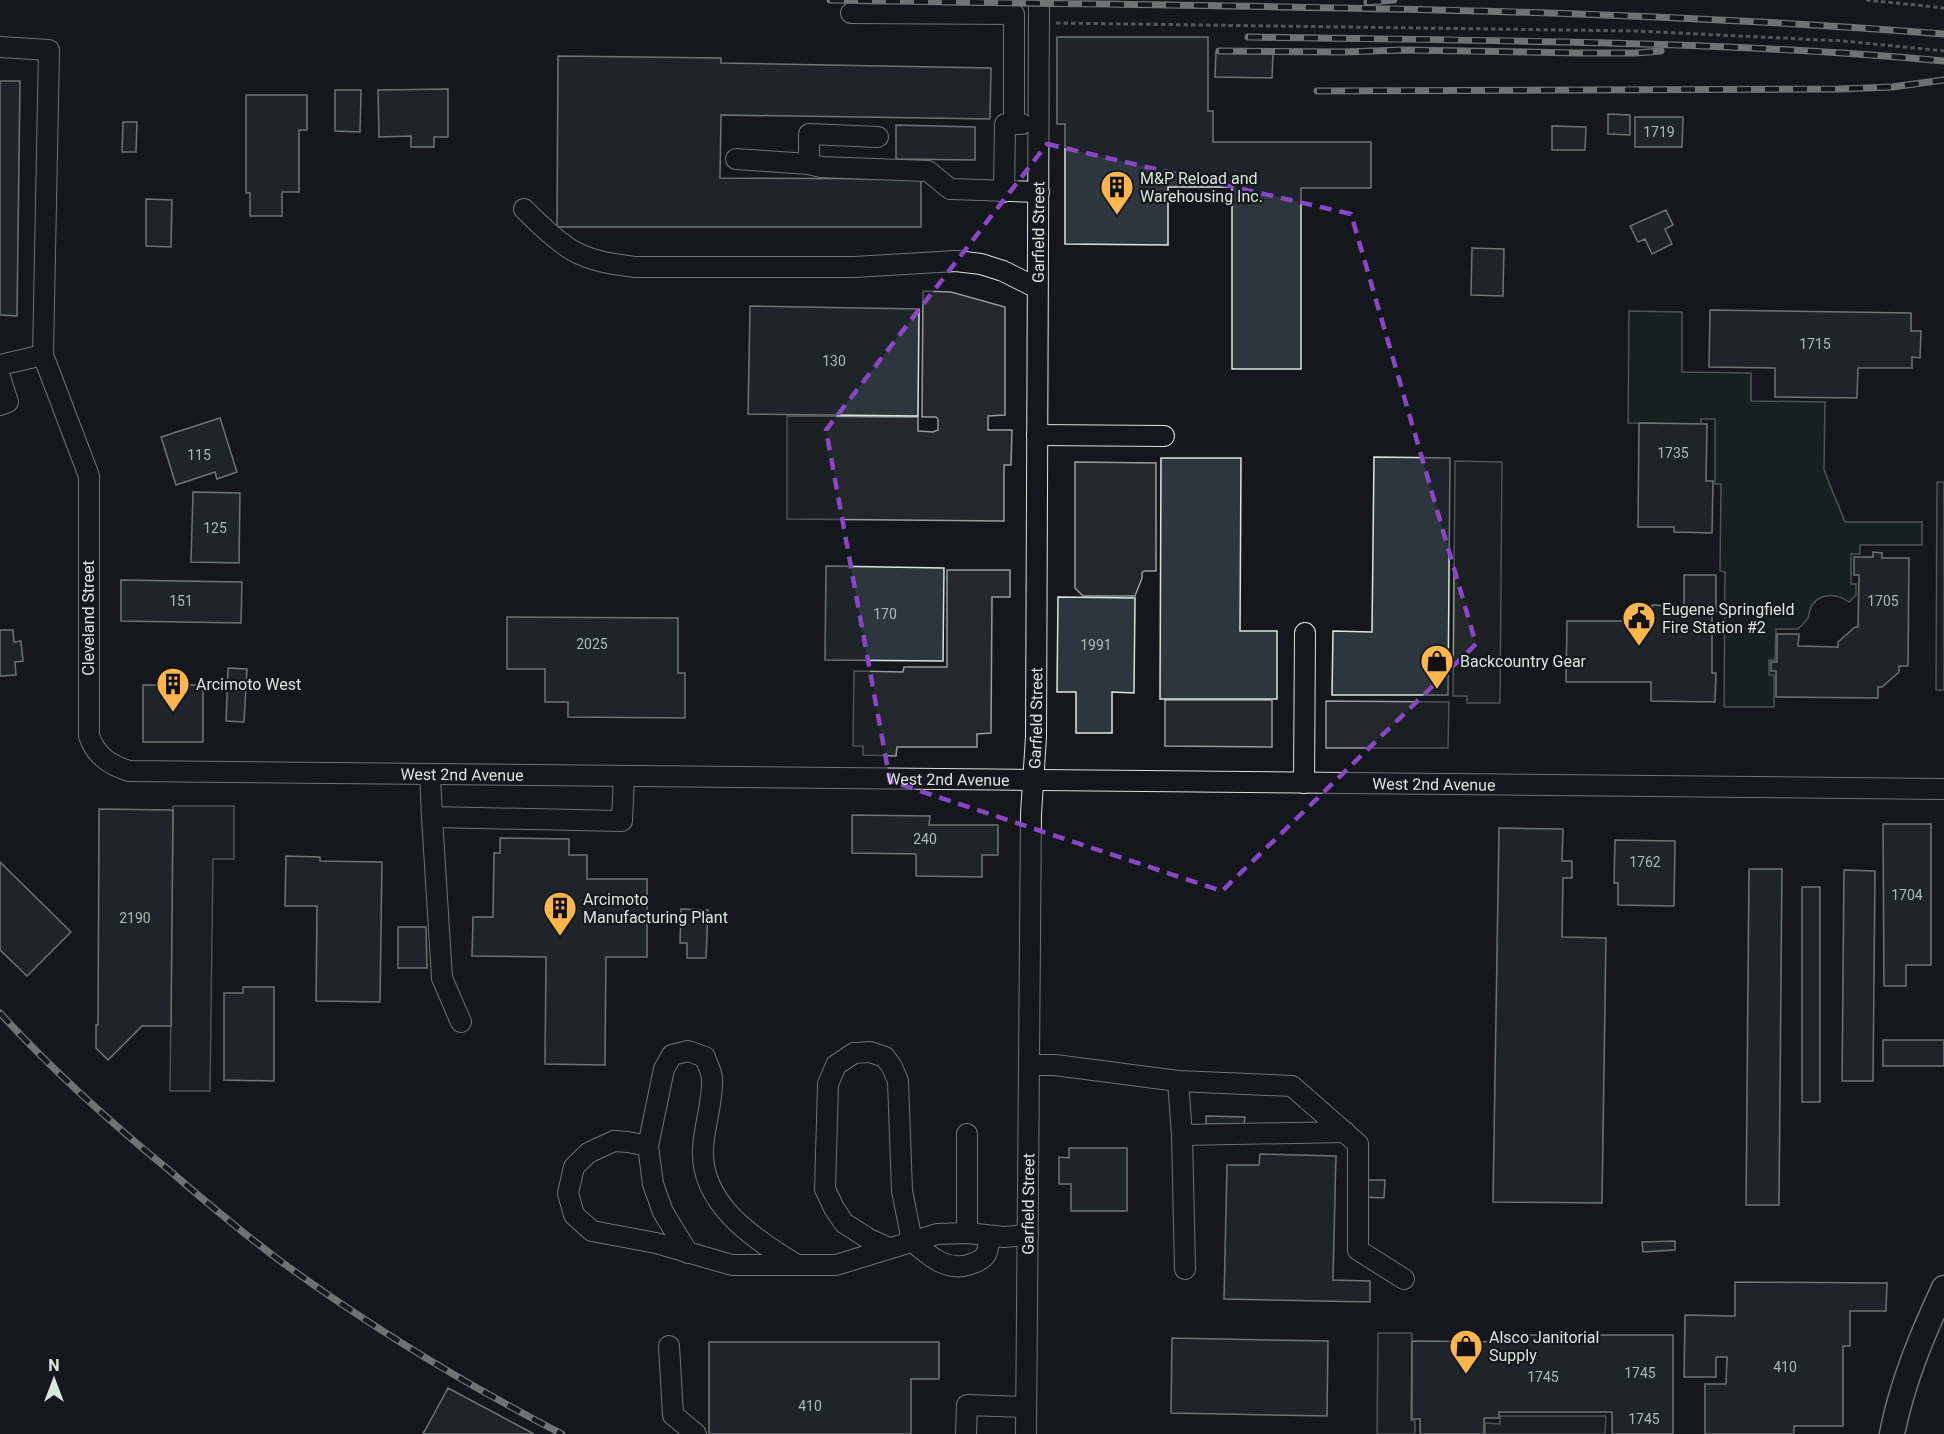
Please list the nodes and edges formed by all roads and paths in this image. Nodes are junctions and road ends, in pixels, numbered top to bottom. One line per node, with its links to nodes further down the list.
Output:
1 (1866, 0): 2 (path)
2 (1944, 8)
3 (1039, 9): 6 (path); 8 (street, Garfield Street)
4 (851, 14): 7 (street)
5 (0, 47): 16 (street)
6 (1944, 51)
7 (1014, 124): 8 (street); 12 (street)
8 (1039, 125): 13 (street, Garfield Street)
9 (878, 137): 11 (street)
10 (736, 159): 11 (street)
11 (808, 164): 12 (street)
12 (1004, 192): 13 (street)
13 (1039, 192): 15 (street, Garfield Street)
14 (524, 209): 15 (street)
15 (1037, 288): 20 (street, Garfield Street)
16 (43, 355): 17 (street); 23 (street, Cleveland Street)
17 (0, 365)
18 (0, 377): 19 (street)
19 (0, 405)
20 (1037, 435): 21 (street); 26 (street, Garfield Street)
21 (1164, 436)
22 (1305, 633): 27 (street)
23 (100, 756): 24 (street, West 2nd Avenue)
24 (430, 774): 25 (street, West 2nd Avenue); 29 (street)
25 (624, 776): 26 (street, West 2nd Avenue); 29 (street)
26 (1034, 780): 27 (street, West 2nd Avenue); 31 (street, Garfield Street)
27 (1304, 783): 28 (street, West 2nd Avenue)
28 (1944, 789)
29 (432, 818): 30 (street)
30 (461, 1022)
31 (1029, 1065): 32 (street); 38 (street, Garfield Street)
32 (1178, 1081): 33 (street); 35 (street)
33 (1345, 1132): 35 (street); 45 (street)
34 (967, 1134): 37 (street)
35 (1182, 1135): 44 (street)
36 (648, 1146): 42 (street); 42 (street); 43 (street)
37 (967, 1233): 39 (street); 40 (street)
38 (1028, 1235): 39 (street); 48 (street, Garfield Street)
39 (989, 1236): 40 (street)
40 (912, 1241): 41 (street); 41 (street)
41 (889, 1248): 43 (street)
42 (688, 1253): 43 (street)
43 (798, 1266)
44 (1185, 1269)
45 (1404, 1279)
46 (1944, 1288): 52 (main road)
47 (669, 1346): 49 (street)
48 (1026, 1407): 50 (street); 51 (street, Garfield Street)
49 (696, 1434)
50 (966, 1434)
51 (1026, 1434)
52 (1892, 1434)

